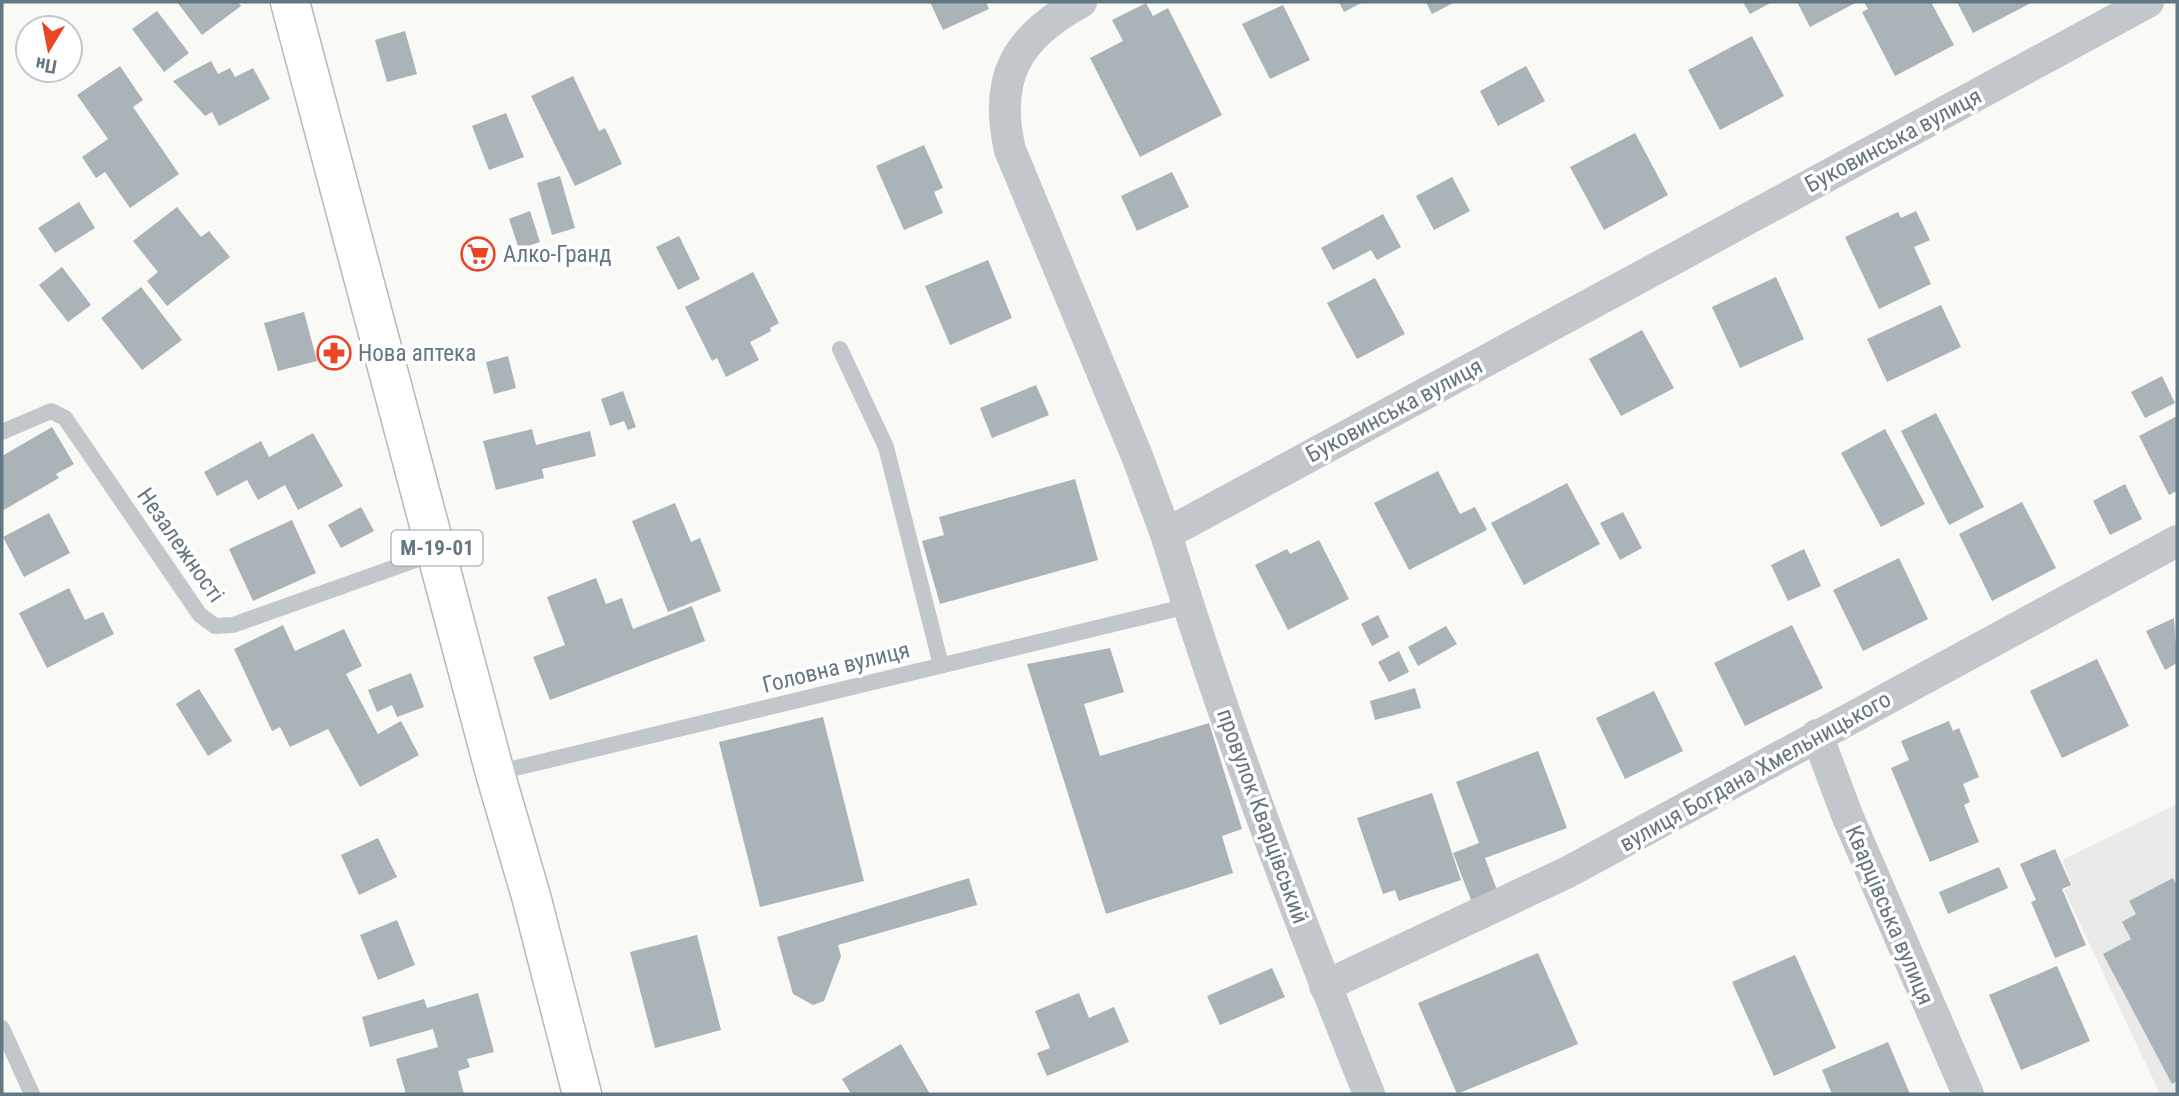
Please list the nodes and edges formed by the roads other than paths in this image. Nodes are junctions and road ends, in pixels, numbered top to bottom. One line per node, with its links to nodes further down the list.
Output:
1 (290, 2): 8 (main road, М-19-01)
2 (1081, 2): 6 (street)
3 (2148, 2): 6 (street, Буковинська вулиця)
4 (840, 349): 10 (lane)
5 (2, 432): 8 (lane, Незалежності)
6 (1166, 534): 9 (street, провулок Кварцівський)
7 (2177, 541): 11 (street, вулиця Богдана Хмельницького)
8 (438, 552): 12 (main road, М-19-01)
9 (1188, 606): 10 (lane, Головна вулиця); 13 (street, провулок Кварцівський)
10 (941, 665): 12 (lane, Головна вулиця)
11 (1817, 735): 13 (street, вулиця Богдана Хмельницького); 18 (street, Кварцівська вулиця)
12 (495, 773): 16 (main road, М-19-01)
13 (1325, 986): 17 (street, провулок Кварцівський)
14 (2, 1028): 15 (lane)
15 (32, 1094)
16 (582, 1094)
17 (1369, 1094)
18 (1968, 1094)

